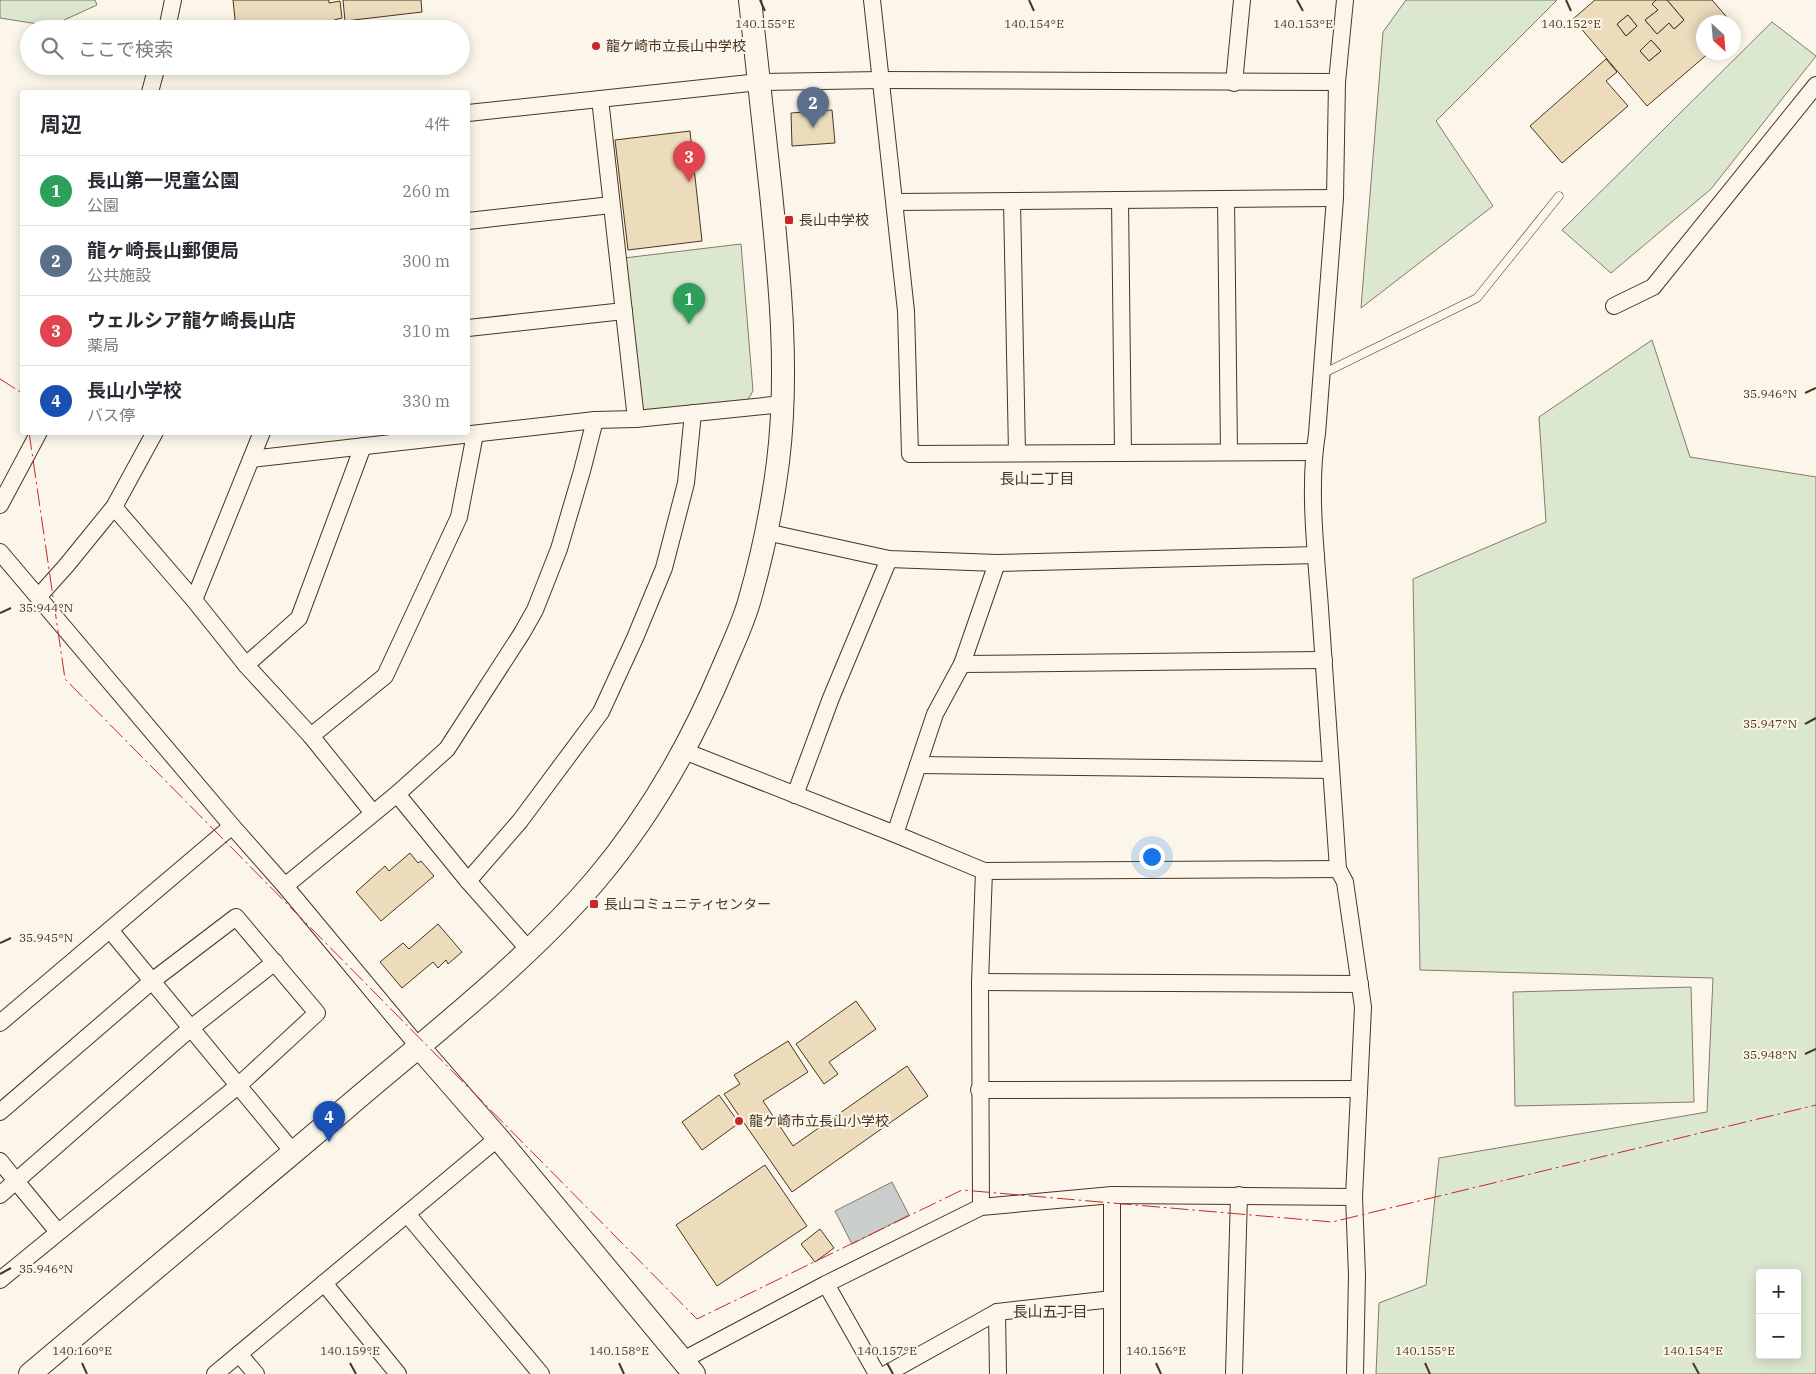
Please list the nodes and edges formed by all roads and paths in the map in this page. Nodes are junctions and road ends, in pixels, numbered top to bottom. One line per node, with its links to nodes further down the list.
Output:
1 (173, 0): 6 (street)
2 (750, 0): 9 (street)
3 (872, 0): 8 (street)
4 (1242, 0): 11 (street)
5 (1345, 0): 10 (street)
6 (168, 20)
7 (155, 75): 13 (street)
8 (880, 80): 9 (street); 11 (street); 21 (street)
9 (759, 82): 14 (street); 28 (street)
10 (1337, 82): 11 (street); 17 (street)
11 (1234, 83)
12 (1816, 85): 24 (street)
13 (151, 90)
14 (600, 99): 15 (street); 22 (street)
15 (470, 113)
16 (1559, 196): 27 (lane)
17 (1335, 198): 18 (street); 27 (street)
18 (1226, 199): 19 (street); 39 (street)
19 (1120, 200): 20 (street); 42 (street)
20 (1012, 201): 21 (street); 41 (street)
21 (895, 202): 41 (street)
22 (611, 205): 23 (street); 25 (street)
23 (470, 222)
24 (1614, 306)
25 (624, 311): 26 (street); 30 (street)
26 (470, 328)
27 (1322, 374): 40 (street)
28 (783, 404): 29 (street); 46 (street)
29 (693, 414): 30 (street); 67 (street)
30 (636, 419): 31 (street)
31 (595, 420): 32 (street); 60 (street)
32 (475, 434): 37 (street); 56 (street)
33 (37, 435): 44 (street)
34 (153, 435): 45 (street)
35 (261, 435): 43 (street)
36 (466, 435): 38 (street)
37 (470, 435)
38 (363, 446): 43 (street); 55 (street)
39 (1229, 452): 40 (street); 42 (street)
40 (1314, 452): 48 (street)
41 (1017, 453): 42 (street)
42 (1123, 453)
43 (251, 459): 52 (street)
44 (0, 505)
45 (114, 506): 51 (street); 52 (street)
46 (766, 532): 49 (street); 57 (street)
47 (0, 552): 51 (street)
48 (1316, 555): 50 (street); 53 (street)
49 (888, 559): 50 (street); 61 (street)
50 (997, 563): 54 (street)
51 (39, 596): 63 (street)
52 (194, 600): 55 (street)
53 (1324, 660): 54 (street); 59 (street)
54 (962, 664): 58 (street)
55 (246, 665): 56 (street)
56 (311, 736): 62 (street)
57 (684, 751): 61 (street); 70 (street)
58 (918, 765): 59 (street); 64 (street)
59 (1331, 770): 65 (street)
60 (397, 794): 62 (street); 67 (street)
61 (796, 795): 64 (street)
62 (373, 813): 68 (street)
63 (232, 826): 68 (street); 69 (street)
64 (895, 834): 66 (street)
65 (1338, 869): 66 (street); 74 (street)
66 (984, 871): 73 (street)
67 (468, 881): 70 (street)
68 (285, 886): 77 (street)
69 (110, 930): 72 (street); 75 (street)
70 (529, 950): 77 (street)
71 (275, 962): 72 (street); 76 (street); 78 (street)
72 (152, 981): 76 (street); 81 (street)
73 (980, 982): 74 (street); 80 (street)
74 (1360, 984): 79 (street)
75 (0, 1024)
76 (191, 1028): 78 (street); 85 (street)
77 (418, 1046): 82 (street); 83 (street)
78 (238, 1085): 83 (street); 92 (street)
79 (1359, 1089): 80 (street); 89 (street)
80 (979, 1090): 90 (street)
81 (0, 1112)
82 (498, 1138): 91 (street); 99 (street)
83 (293, 1152): 100 (street)
84 (0, 1161): 85 (street)
85 (16, 1181): 86 (street); 92 (street)
86 (0, 1195)
87 (1112, 1195): 88 (street); 90 (street); 96 (street)
88 (1239, 1195): 89 (street); 109 (street)
89 (1354, 1197): 110 (street)
90 (981, 1207): 95 (street)
91 (407, 1214): 94 (street); 104 (street)
92 (58, 1232): 93 (street)
93 (0, 1280)
94 (324, 1283): 98 (street); 103 (street)
95 (826, 1284): 99 (street); 105 (street)
96 (1112, 1300): 97 (street); 108 (street)
97 (997, 1312): 106 (street); 107 (street)
98 (239, 1354): 101 (street); 102 (street)
99 (689, 1367)
100 (30, 1374)
101 (215, 1374)
102 (256, 1374)
103 (398, 1374)
104 (541, 1374)
105 (877, 1374)
106 (886, 1374)
107 (998, 1374)
108 (1112, 1374)
109 (1234, 1374)
110 (1355, 1374)

